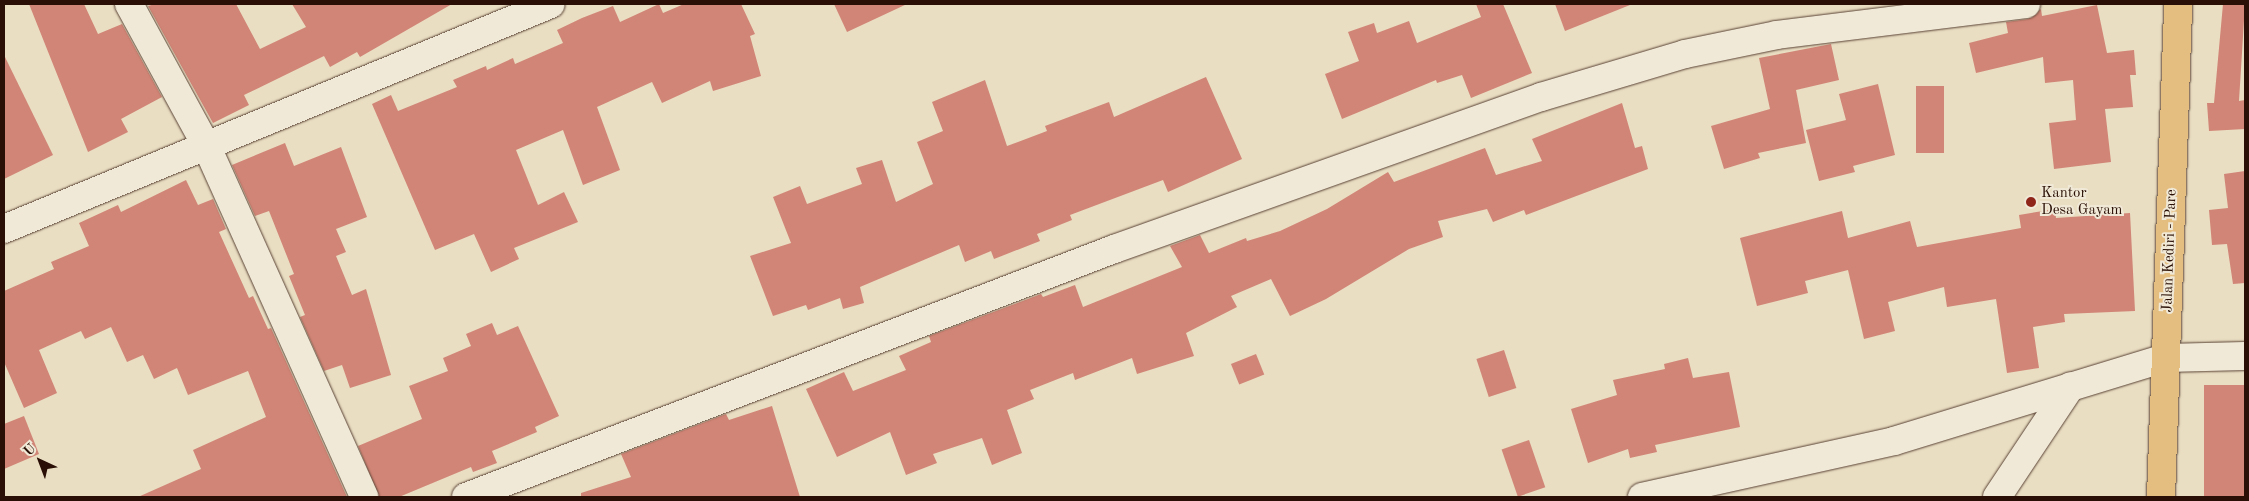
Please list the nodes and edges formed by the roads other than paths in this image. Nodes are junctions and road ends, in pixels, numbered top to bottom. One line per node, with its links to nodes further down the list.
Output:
1 (129, 4): 5 (street)
2 (551, 4): 5 (street)
3 (2026, 4): 11 (street)
4 (2178, 4): 8 (main road, Jalan Kediri - Pare)
5 (207, 147): 6 (street); 10 (street)
6 (4, 229)
7 (2245, 356): 8 (street)
8 (2166, 358): 9 (street); 14 (main road, Jalan Kediri - Pare)
9 (2071, 386): 12 (street); 13 (street)
10 (364, 497)
11 (466, 497)
12 (1642, 497)
13 (1997, 497)
14 (2161, 497)

